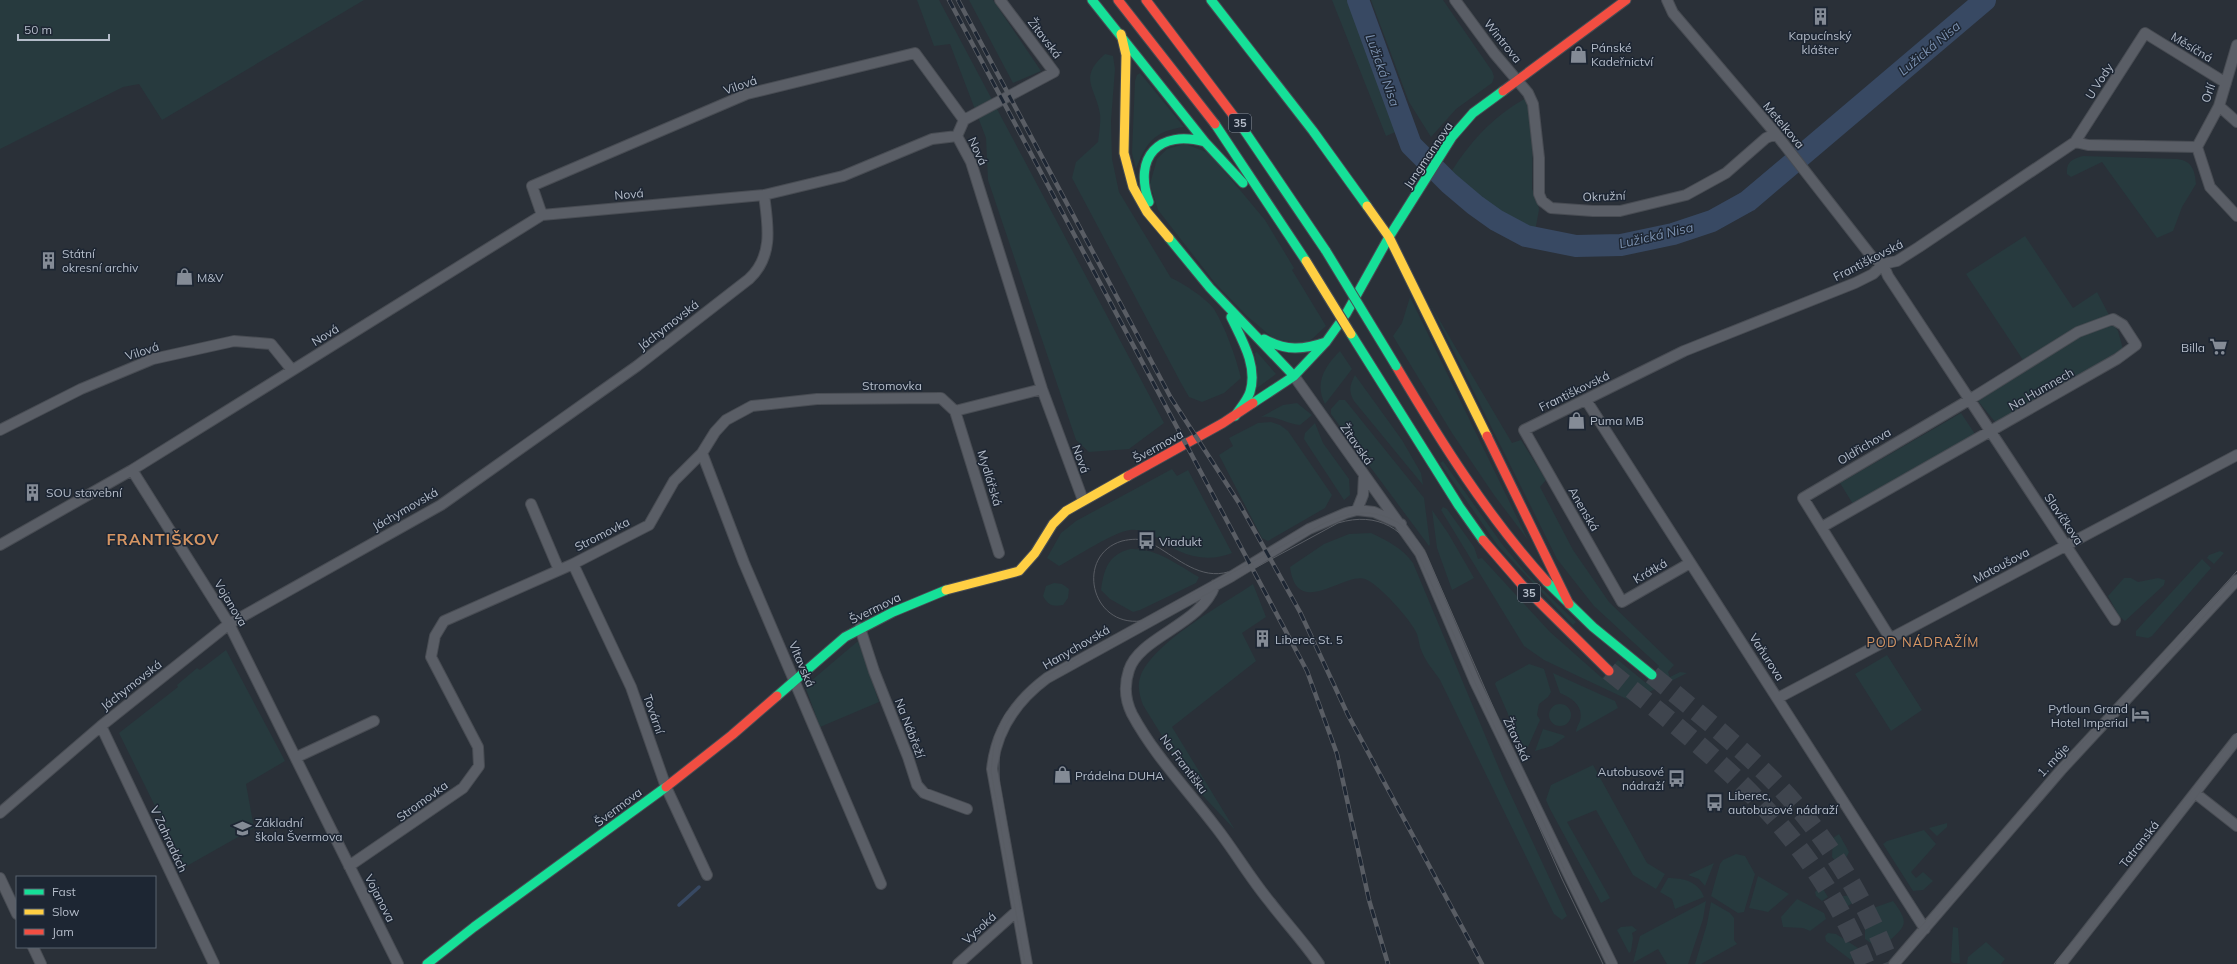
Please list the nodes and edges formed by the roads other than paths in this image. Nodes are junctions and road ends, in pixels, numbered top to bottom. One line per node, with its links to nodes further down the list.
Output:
1 (1000, 0): 15 (street, Žitavská)
2 (1092, 0): 10 (main road)
3 (1118, 0): 27 (main road, 35)
4 (1146, 0): 61 (main road, 35, bridge)
5 (1211, 0): 26 (main road)
6 (1455, 0): 12 (street, Wintrova)
7 (1626, 0): 12 (main road, Jungmannova)
8 (1667, 0): 17 (street, Metelkova)
9 (2145, 33): 13 (street, Měsíčná); 20 (street, U Vody)
10 (1120, 34): 19 (main road); 25 (main road)
11 (2237, 45): 13 (street, Orlí)
12 (1517, 79): 17 (street, Okružní); 26 (main road, Jungmannova)
13 (2226, 82): 14 (street, Orlí)
14 (2219, 106): 16 (street); 21 (street, Orlí)
15 (964, 120): 18 (street); 23 (street, Vilová)
16 (2237, 122)
17 (1776, 134): 28 (street, Metelkova)
18 (956, 136): 22 (street, Nová); 35 (street, Nová)
19 (1206, 142): 25 (main road); 27 (main road)
20 (2075, 142): 21 (street); 28 (street, Františkovská)
21 (2197, 147): 24 (street)
22 (764, 195): 23 (street, Nová); 63 (street, Jáchymovská)
23 (542, 215): 33 (street, Nová)
24 (2237, 216)
25 (1157, 224): 29 (main road)
26 (1389, 237): 30 (main road, Jungmannova); 61 (main road)
27 (1291, 238): 66 (main road, 35, bridge)
28 (1883, 264): 36 (street, Františkovská); 37 (street)
29 (1226, 305): 31 (main road); 34 (main road); 39 (main road)
30 (1346, 314): 31 (main road, Švermova)
31 (1326, 342): 34 (main road, Švermova)
32 (2136, 345): 37 (street, Oldřichova); 42 (street, Na Humnech)
33 (292, 370): 40 (street, Vilová); 45 (street, Nová)
34 (1294, 376): 39 (main road, Švermova); 46 (street, Žitavská)
35 (1042, 389): 38 (street); 47 (street, Nová)
36 (1586, 400): 41 (street, Františkovská); 55 (street, Vaňurova)
37 (1969, 400): 42 (street); 51 (street, Oldřichova)
38 (956, 411): 43 (street, Stromovka); 54 (street, Mydlářská)
39 (1235, 416): 47 (main road, Švermova)
40 (0, 430)
41 (1524, 430): 60 (street, Anenská)
42 (1990, 433): 51 (street); 52 (street, Slavíčkova)
43 (702, 453): 56 (street, Stromovka); 68 (street, Vltavská)
44 (2237, 455): 52 (street, Matoušova)
45 (132, 470): 53 (street, Nová); 63 (street, Vojanova)
46 (1364, 475): 49 (street); 50 (street, Žitavská)
47 (1083, 500): 64 (main road, Švermova)
48 (531, 504): 57 (street)
49 (1357, 510): 50 (street); 59 (street, Hanychovská)
50 (1401, 524): 94 (street, Žitavská)
51 (1822, 527): 65 (street, Oldřichova)
52 (2065, 544): 62 (street, Slavíčkova); 65 (street, Matoušova)
53 (0, 545)
54 (999, 553)
55 (1690, 563): 60 (street, Krátká); 69 (street, Vaňurova)
56 (573, 564): 57 (street, Stromovka); 74 (street, Tovární)
57 (559, 570): 79 (street, Stromovka)
58 (2237, 580): 85 (street, 1. máje)
59 (1215, 585): 83 (street, Hanychovská); 93 (street, Na Františku)
60 (1622, 602)
61 (1569, 604): 67 (main road, 35)
62 (2115, 620)
63 (229, 624): 71 (street, Jáchymovská); 73 (street, Vojanova)
64 (860, 628): 68 (main road, Švermova); 76 (street, Na Nábřeží)
65 (1890, 638): 69 (street, Matoušova)
66 (1609, 671)
67 (1652, 675)
68 (795, 679): 74 (main road, Švermova); 82 (street, Vltavská)
69 (1778, 698): 85 (street, Vaňurova)
70 (374, 721): 73 (street)
71 (101, 726): 77 (street, Jáchymovská); 88 (street, V Zahradách)
72 (2237, 739): 75 (street, Tatranská)
73 (297, 757): 79 (street, Vojanova)
74 (666, 787): 80 (street, Tovární); 90 (main road, Švermova)
75 (2195, 793): 78 (street); 96 (street, Tatranská)
76 (967, 809)
77 (0, 812)
78 (2237, 826)
79 (349, 866): 89 (street, Vojanova)
80 (707, 875)
81 (0, 878): 84 (street)
82 (881, 884)
83 (1017, 911): 91 (street, Vysoká); 92 (street, Hanychovská)
84 (16, 912)
85 (1925, 929): 95 (street, 1. máje)
86 (33, 948): 87 (street)
87 (41, 964)
88 (214, 964)
89 (398, 964)
90 (427, 964)
91 (958, 964)
92 (1027, 964)
93 (1319, 964)
94 (1612, 964)
95 (1894, 964)
96 (2061, 964)

